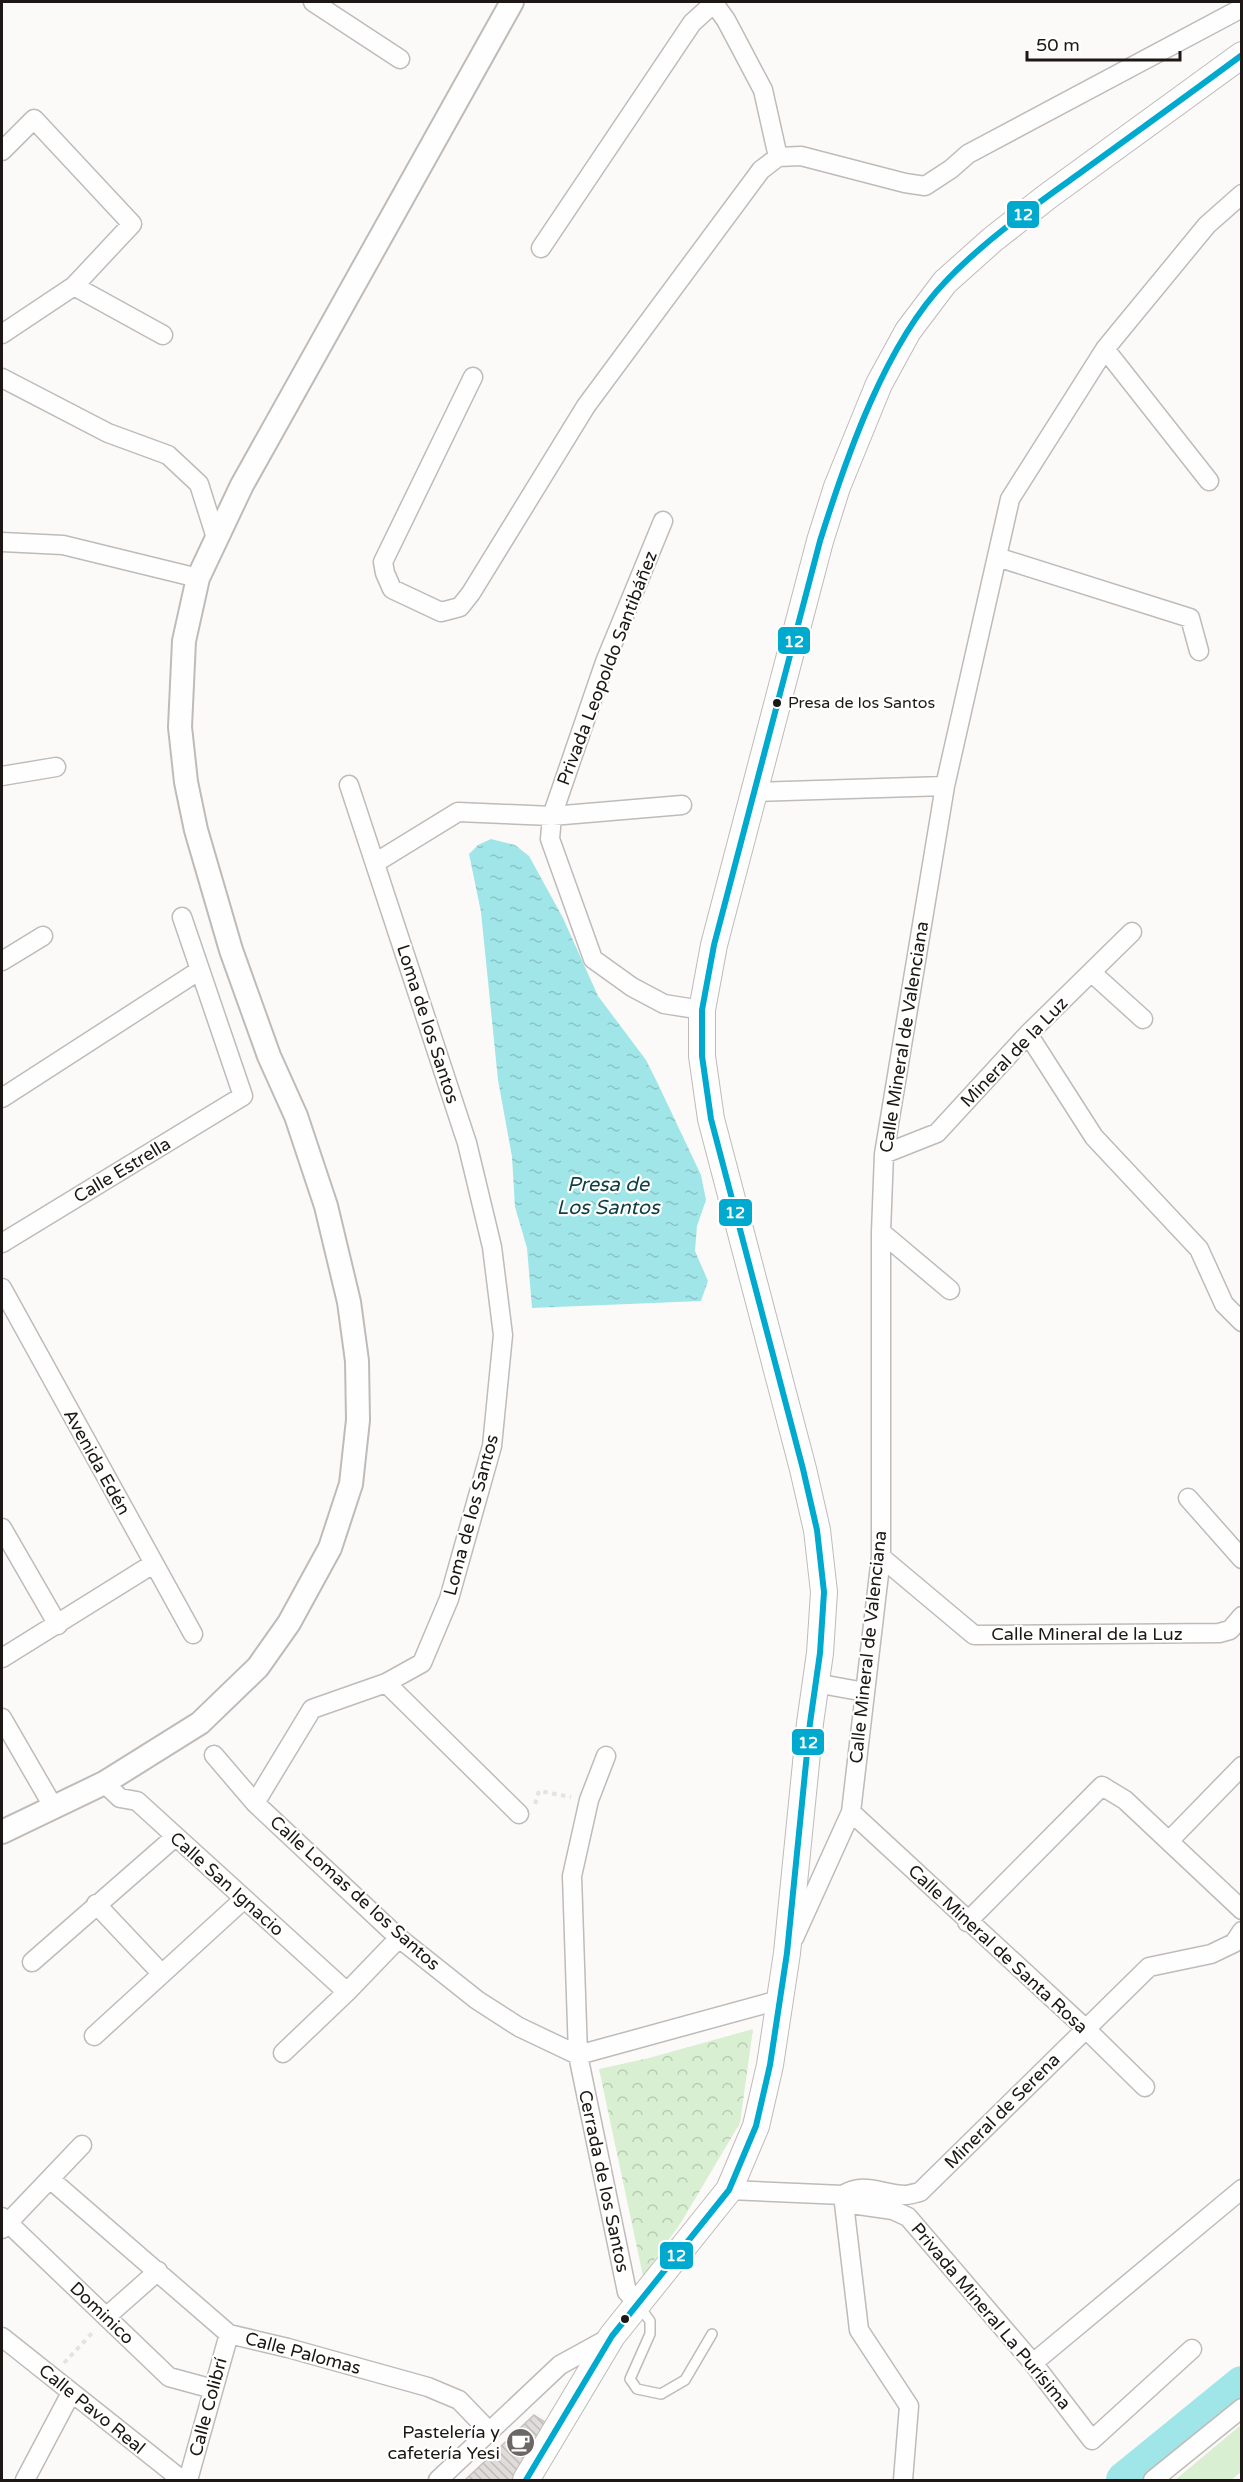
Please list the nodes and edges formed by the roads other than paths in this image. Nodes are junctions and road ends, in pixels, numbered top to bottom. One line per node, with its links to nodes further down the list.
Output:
1 (313, 2): 6 (street)
2 (512, 2): 19 (street)
3 (713, 2): 8 (street); 10 (street)
4 (1242, 8): 8 (street)
5 (1242, 55): 28 (main road)
6 (400, 59)
7 (2, 151): 11 (street)
8 (778, 157): 15 (street)
9 (1242, 194): 14 (street, Calle Mineral de Valenciana)
10 (541, 248)
11 (74, 286): 12 (street); 13 (street)
12 (2, 334)
13 (163, 335)
14 (1105, 349): 17 (street); 21 (street, Calle Mineral de Valenciana)
15 (473, 377)
16 (2, 378): 19 (street)
17 (1209, 481)
18 (663, 522): 30 (street, Privada Leopoldo Santibáñez)
19 (217, 541): 22 (street)
20 (2, 542): 22 (street)
21 (997, 557): 23 (street); 27 (street, Calle Mineral de Valenciana)
22 (198, 578): 64 (street)
23 (1199, 651)
24 (56, 767): 25 (street)
25 (2, 776)
26 (349, 785): 31 (street, Loma de los Santos)
27 (945, 786): 28 (street); 42 (street, Calle Mineral de Valenciana)
28 (755, 792): 38 (main road)
29 (682, 805): 30 (street)
30 (552, 816): 31 (street); 38 (street)
31 (375, 863): 57 (street, Loma de los Santos)
32 (182, 917): 36 (street)
33 (1132, 932): 37 (street, Mineral de la Luz)
34 (43, 936): 35 (street)
35 (2, 961)
36 (200, 970): 41 (street); 44 (street, Calle Estrella)
37 (1091, 972): 39 (street); 40 (street, Mineral de la Luz)
38 (702, 1010): 58 (main road)
39 (1143, 1019)
40 (1028, 1034): 42 (street, Mineral de la Luz); 47 (street)
41 (2, 1098)
42 (884, 1154): 43 (street, Calle Mineral de Valenciana)
43 (881, 1232): 46 (street); 50 (street, Calle Mineral de Valenciana)
44 (2, 1243)
45 (2, 1288): 52 (street, Avenida Edén)
46 (950, 1290)
47 (1242, 1322)
48 (1188, 1498): 51 (street)
49 (2, 1528): 54 (street)
50 (881, 1557): 53 (street, Calle Mineral de la Luz); 59 (street, Calle Mineral de Valenciana)
51 (1242, 1559)
52 (153, 1564): 54 (street); 55 (street, Avenida Edén)
53 (1242, 1616)
54 (58, 1625): 56 (street)
55 (193, 1635)
56 (2, 1658)
57 (386, 1683): 65 (street, Loma de los Santos); 68 (street)
58 (815, 1683): 59 (street); 78 (main road)
59 (865, 1692): 67 (street, Calle Mineral de Valenciana)
60 (2, 1718): 66 (street)
61 (214, 1755): 65 (street, Calle Lomas de los Santos)
62 (606, 1756): 86 (street, Cerrada de los Santos)
63 (1242, 1766): 71 (street)
64 (104, 1783): 66 (street); 70 (street, Calle San Ignacio)
65 (255, 1803): 76 (street, Calle Lomas de los Santos)
66 (54, 1808): 69 (street)
67 (851, 1812): 75 (street, Calle Mineral de Santa Rosa); 78 (street, Calle Mineral de Valenciana)
68 (519, 1814)
69 (2, 1832)
70 (175, 1837): 72 (street, Calle San Ignacio); 73 (street)
71 (1169, 1841): 74 (street); 75 (street)
72 (244, 1899): 80 (street); 81 (street, Calle San Ignacio)
73 (96, 1904): 79 (street); 80 (street)
74 (1242, 1910)
75 (967, 1922): 83 (street, Calle Mineral de Santa Rosa)
76 (399, 1938): 81 (street); 86 (street, Calle Lomas de los Santos)
77 (1239, 1942): 83 (street, Mineral de Serena)
78 (787, 1953): 82 (main road)
79 (32, 1962)
80 (162, 1974): 84 (street)
81 (347, 1992): 85 (street)
82 (779, 2000): 86 (street); 91 (main road)
83 (1086, 2029): 87 (street, Calle Mineral de Santa Rosa); 92 (street, Mineral de Serena)
84 (94, 2036)
85 (283, 2053)
86 (578, 2055): 95 (street, Cerrada de los Santos)
87 (1145, 2087)
88 (82, 2145): 89 (street)
89 (50, 2178): 93 (street); 94 (street, Calle Palomas)
90 (1242, 2189): 102 (street)
91 (729, 2190): 92 (street, Mineral de Serena); 95 (main road)
92 (844, 2199): 102 (street, Privada Mineral La Purísima); 112 (street)
93 (4, 2223): 96 (street, Dominico)
94 (158, 2271): 96 (street); 97 (street, Calle Palomas)
95 (638, 2304): 98 (lane); 99 (main road)
96 (106, 2317): 103 (street, Dominico)
97 (229, 2334): 103 (street, Calle Colibrí); 106 (street, Calle Palomas)
98 (712, 2334)
99 (612, 2336): 106 (street); 111 (main road)
100 (2, 2337): 104 (street, Calle Pavo Real)
101 (1192, 2349): 102 (street, Privada Mineral La Purísima)
102 (1033, 2363)
103 (213, 2390): 109 (street, Calle Colibrí)
104 (71, 2393): 107 (street); 108 (street, Calle Pavo Real)
105 (1242, 2408): 113 (street)
106 (489, 2431): 110 (street)
107 (25, 2481)
108 (182, 2481)
109 (188, 2481)
110 (438, 2481)
111 (526, 2481)
112 (903, 2481)
113 (1153, 2481)

